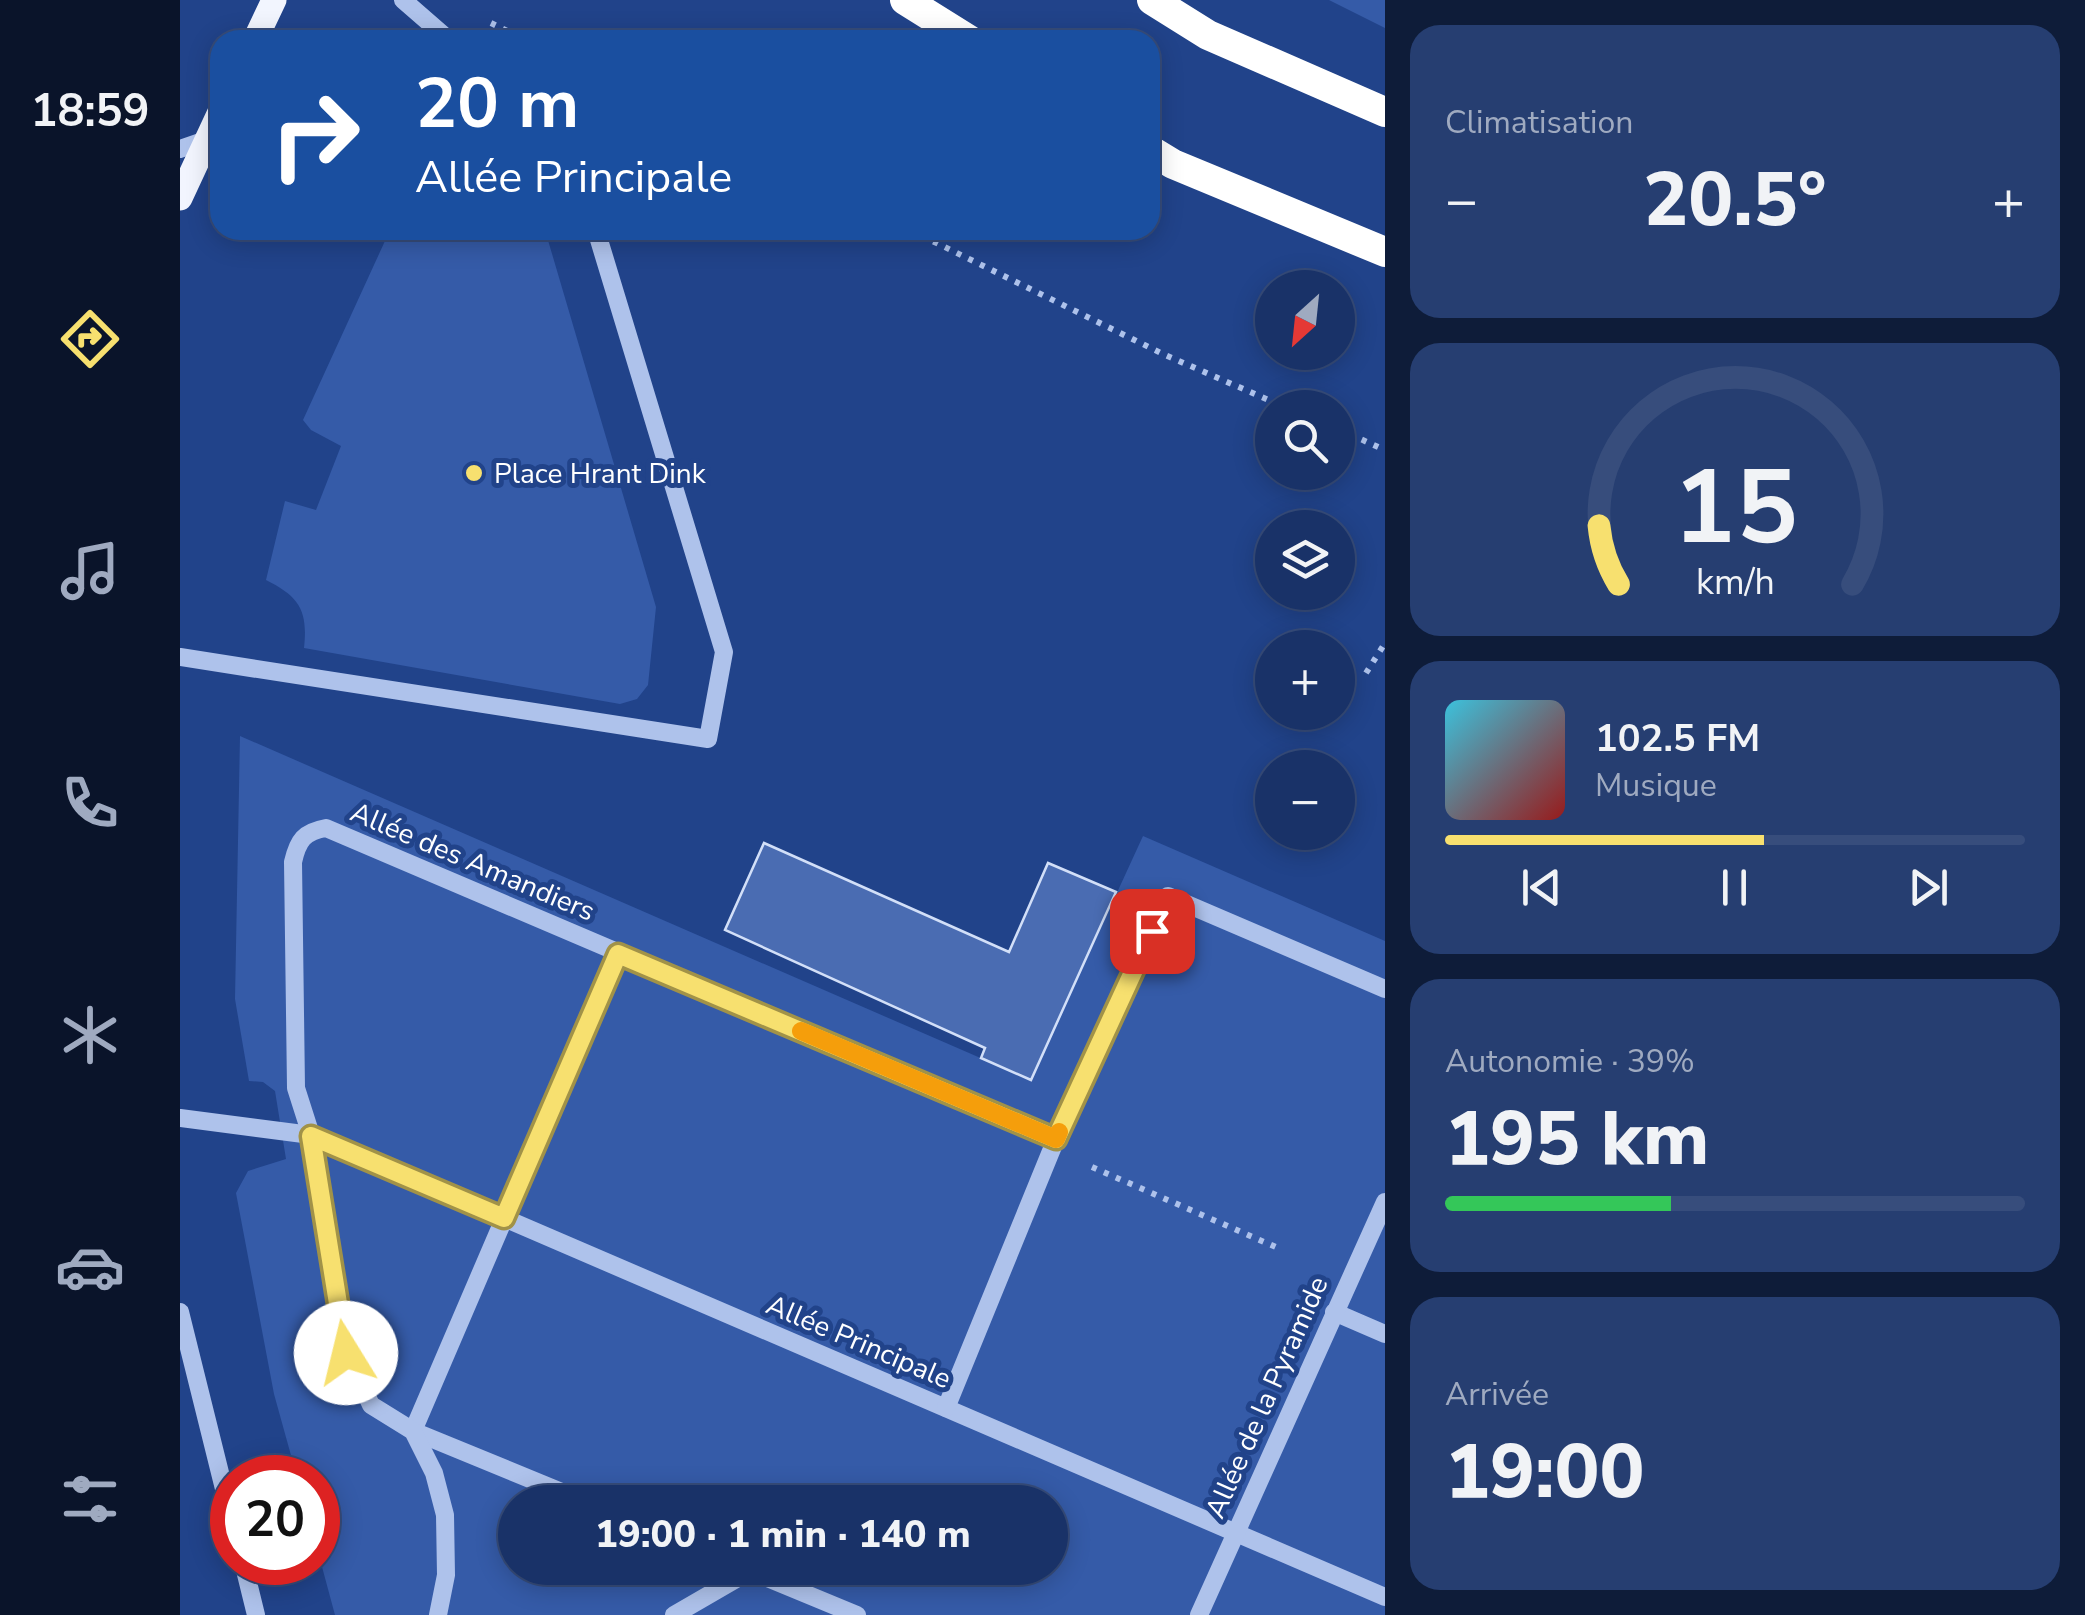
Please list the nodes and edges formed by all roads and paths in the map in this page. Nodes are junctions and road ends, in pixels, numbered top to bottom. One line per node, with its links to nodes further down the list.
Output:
1 (274, 0): 5 (main road)
2 (404, 0): 6 (street)
3 (905, 0): 7 (highway)
4 (1152, 0): 8 (highway)
5 (260, 30)
6 (438, 30)
7 (953, 30)
8 (1385, 112)
9 (210, 132): 10 (main road)
10 (206, 140): 11 (street); 13 (main road)
11 (180, 149)
12 (1160, 156): 16 (highway)
13 (180, 198)
14 (599, 240): 21 (street)
15 (930, 240): 17 (path)
16 (1385, 252)
17 (1255, 394)
18 (1355, 437): 19 (path)
19 (1385, 450)
20 (1385, 642): 22 (path)
21 (180, 658)
22 (1366, 673)
23 (618, 954): 26 (street, Allée des Amandiers); 27 (street, Allée des Amandiers); 29 (street)
24 (1385, 989): 27 (street)
25 (180, 1118): 26 (street, Allée Principale)
26 (311, 1136): 29 (street, Allée Principale); 35 (street)
27 (1056, 1139): 30 (path); 34 (street)
28 (1385, 1202): 32 (street, Allée de la Pyramide)
29 (504, 1218): 34 (street, Allée Principale); 35 (street)
30 (1278, 1248)
31 (180, 1312): 36 (street)
32 (1334, 1312): 33 (street); 38 (street, Allée de la Pyramide)
33 (1385, 1334)
34 (946, 1408): 38 (street, Allée Principale)
35 (413, 1431): 37 (street); 44 (street)
36 (216, 1455)
37 (545, 1485)
38 (1236, 1532): 42 (street, Allée Principale); 47 (street, Allée de la Pyramide)
39 (249, 1585): 43 (street)
40 (721, 1585): 45 (street)
41 (785, 1585): 46 (street)
42 (1385, 1597)
43 (256, 1615)
44 (438, 1615)
45 (674, 1615)
46 (858, 1615)
47 (1199, 1615)

